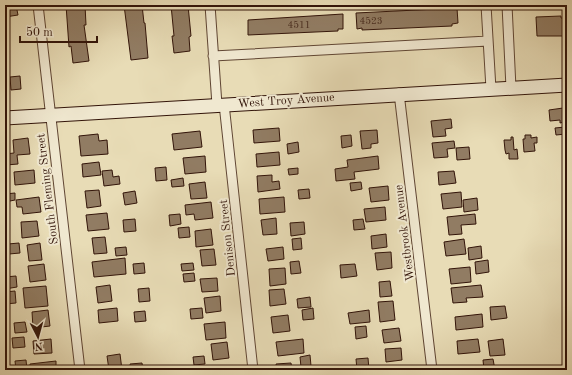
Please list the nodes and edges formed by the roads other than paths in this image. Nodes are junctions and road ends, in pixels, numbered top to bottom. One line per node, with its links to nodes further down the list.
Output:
1 (38, 5): 12 (street, South Fleming Street)
2 (210, 5): 6 (street, Denison Street)
3 (486, 5): 5 (street)
4 (507, 5): 8 (street)
5 (488, 41): 6 (street); 9 (street)
6 (214, 56): 11 (street, Denison Street)
7 (567, 85): 8 (street, West Troy Avenue)
8 (511, 88): 9 (street, West Troy Avenue)
9 (491, 89): 10 (street, West Troy Avenue)
10 (399, 93): 11 (street, West Troy Avenue); 16 (street, Westbrook Avenue)
11 (220, 104): 12 (street, West Troy Avenue); 15 (street, Denison Street)
12 (50, 115): 13 (street, West Troy Avenue); 14 (street, South Fleming Street)
13 (5, 118)
14 (80, 370)
15 (254, 370)
16 (432, 370)

